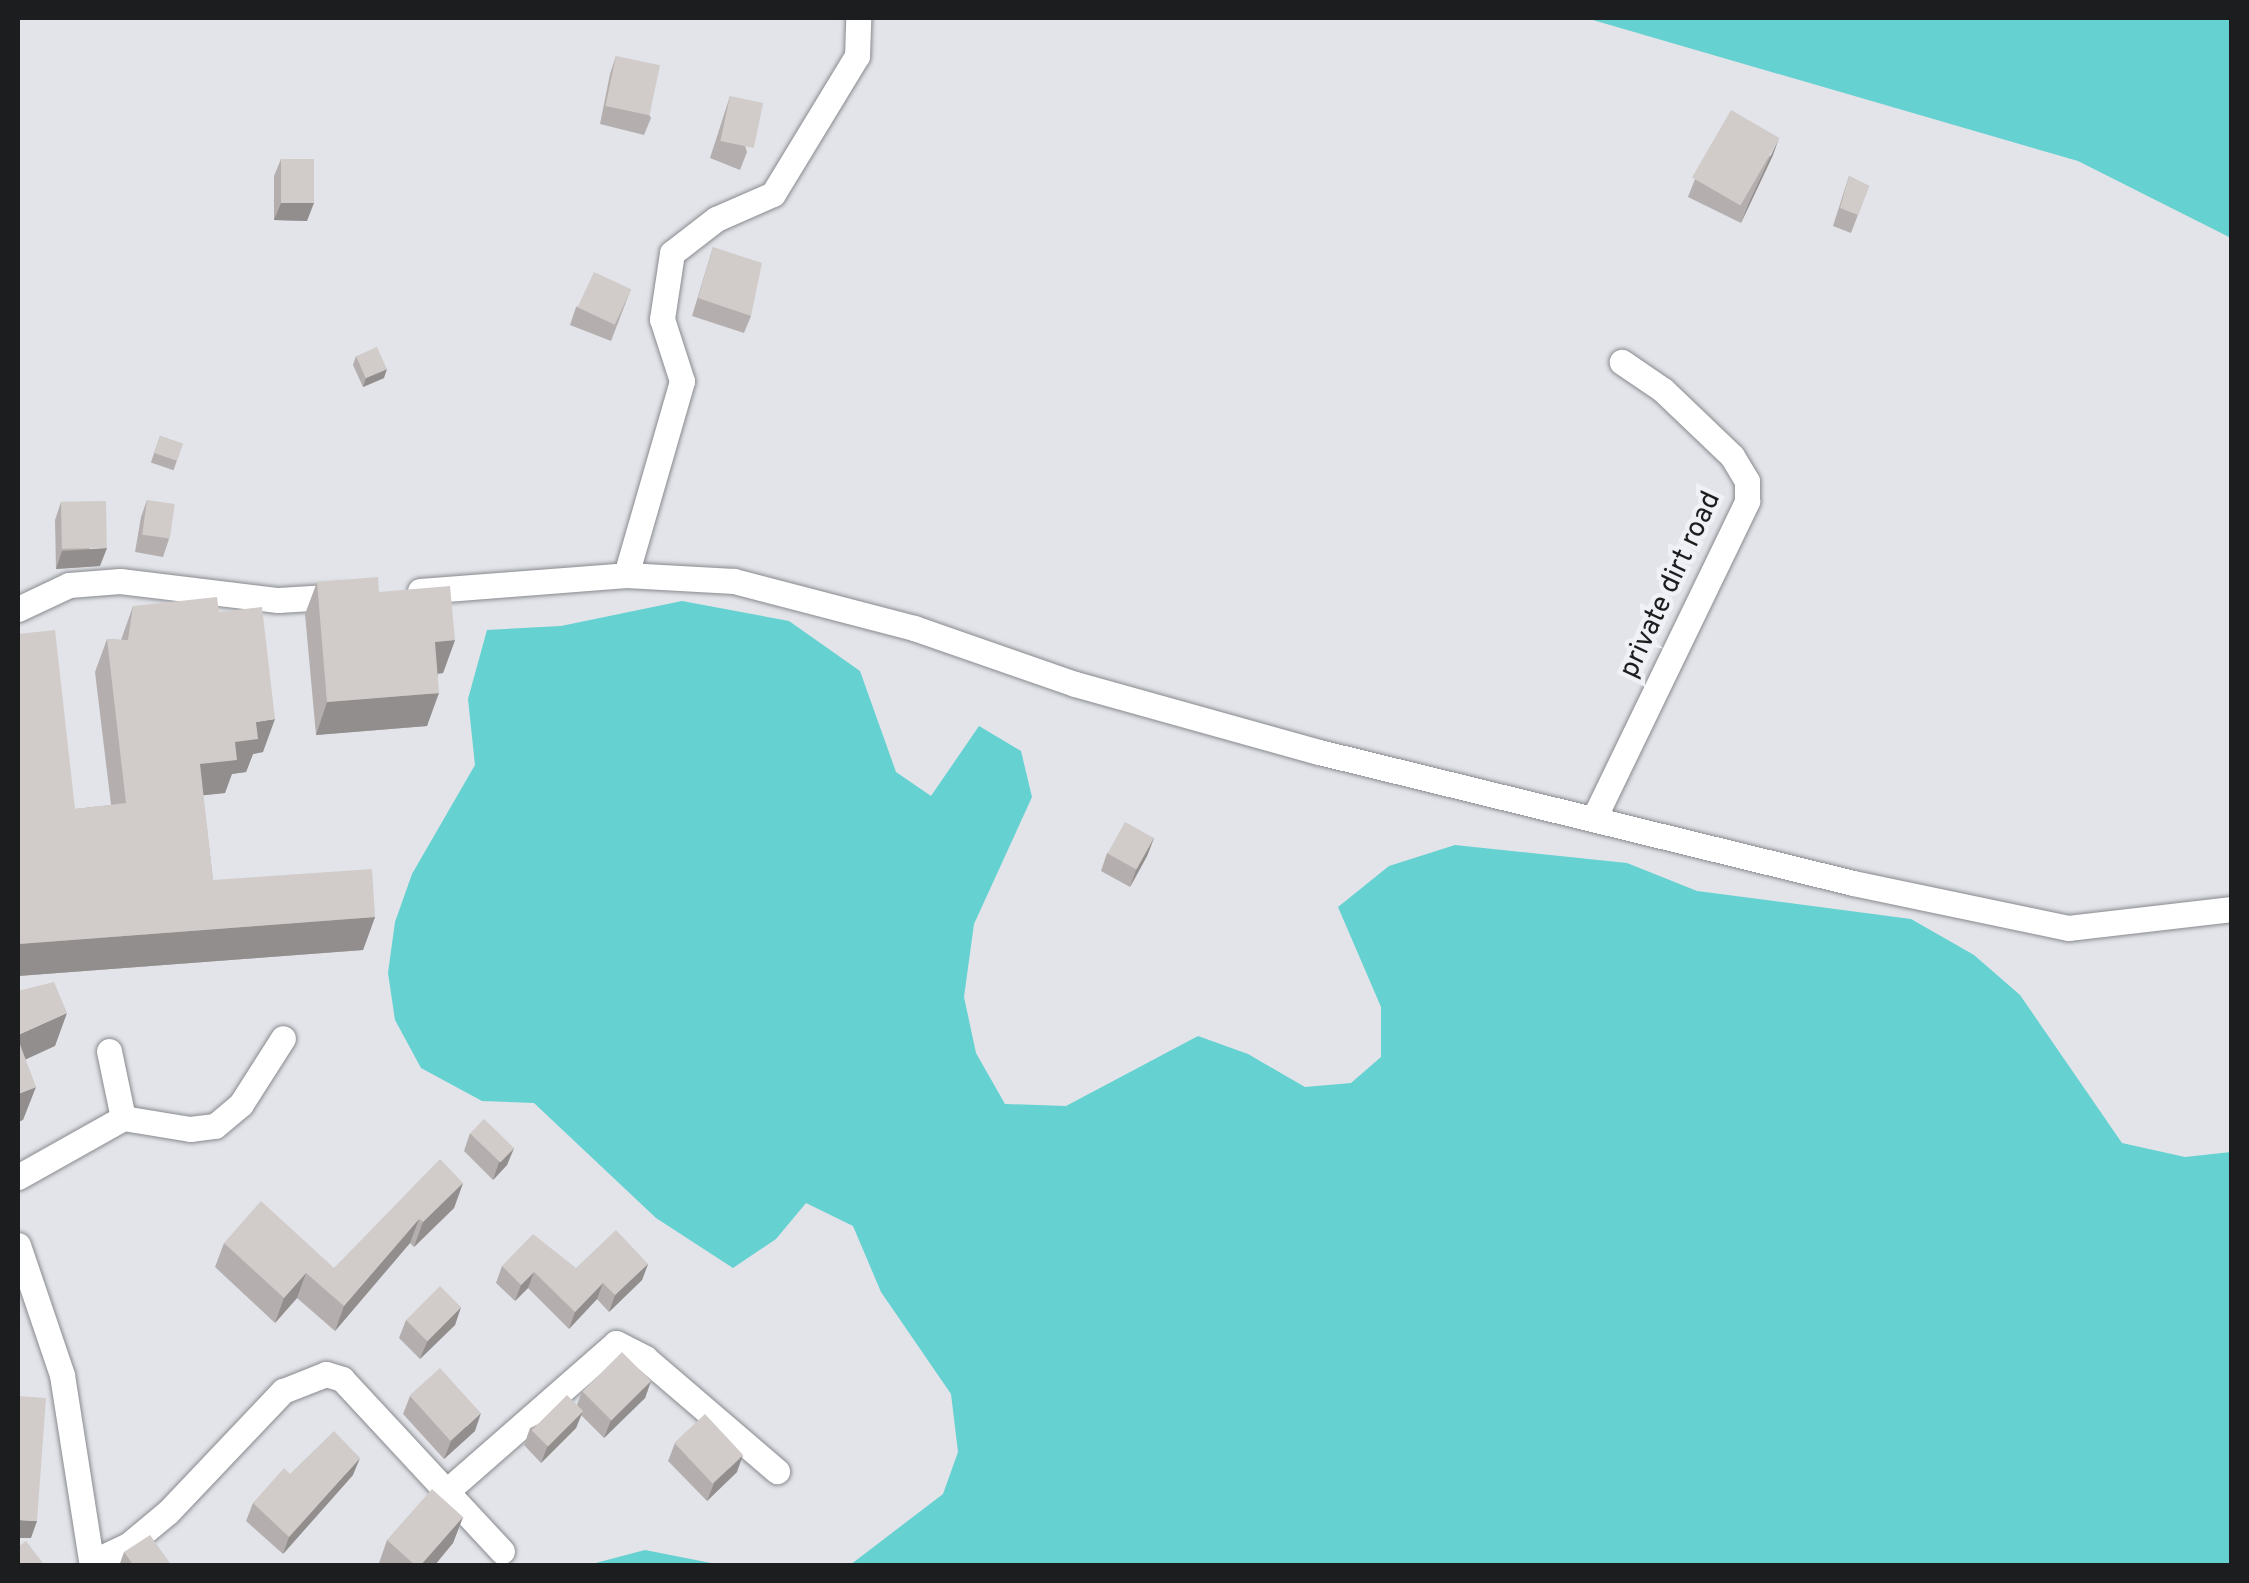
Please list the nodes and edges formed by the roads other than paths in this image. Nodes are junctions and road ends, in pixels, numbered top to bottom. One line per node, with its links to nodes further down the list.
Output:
1 (858, 18): 3 (street)
2 (1622, 362): 5 (street, private dirt road)
3 (626, 575): 4 (street); 5 (street)
4 (18, 609)
5 (1595, 816): 6 (street)
6 (2232, 909)
7 (282, 1038): 9 (street)
8 (108, 1052): 9 (street)
9 (123, 1118): 10 (street)
10 (18, 1176)
11 (18, 1245): 15 (street)
12 (777, 1471): 13 (street)
13 (448, 1490): 14 (street); 15 (street)
14 (502, 1551)
15 (92, 1564)

